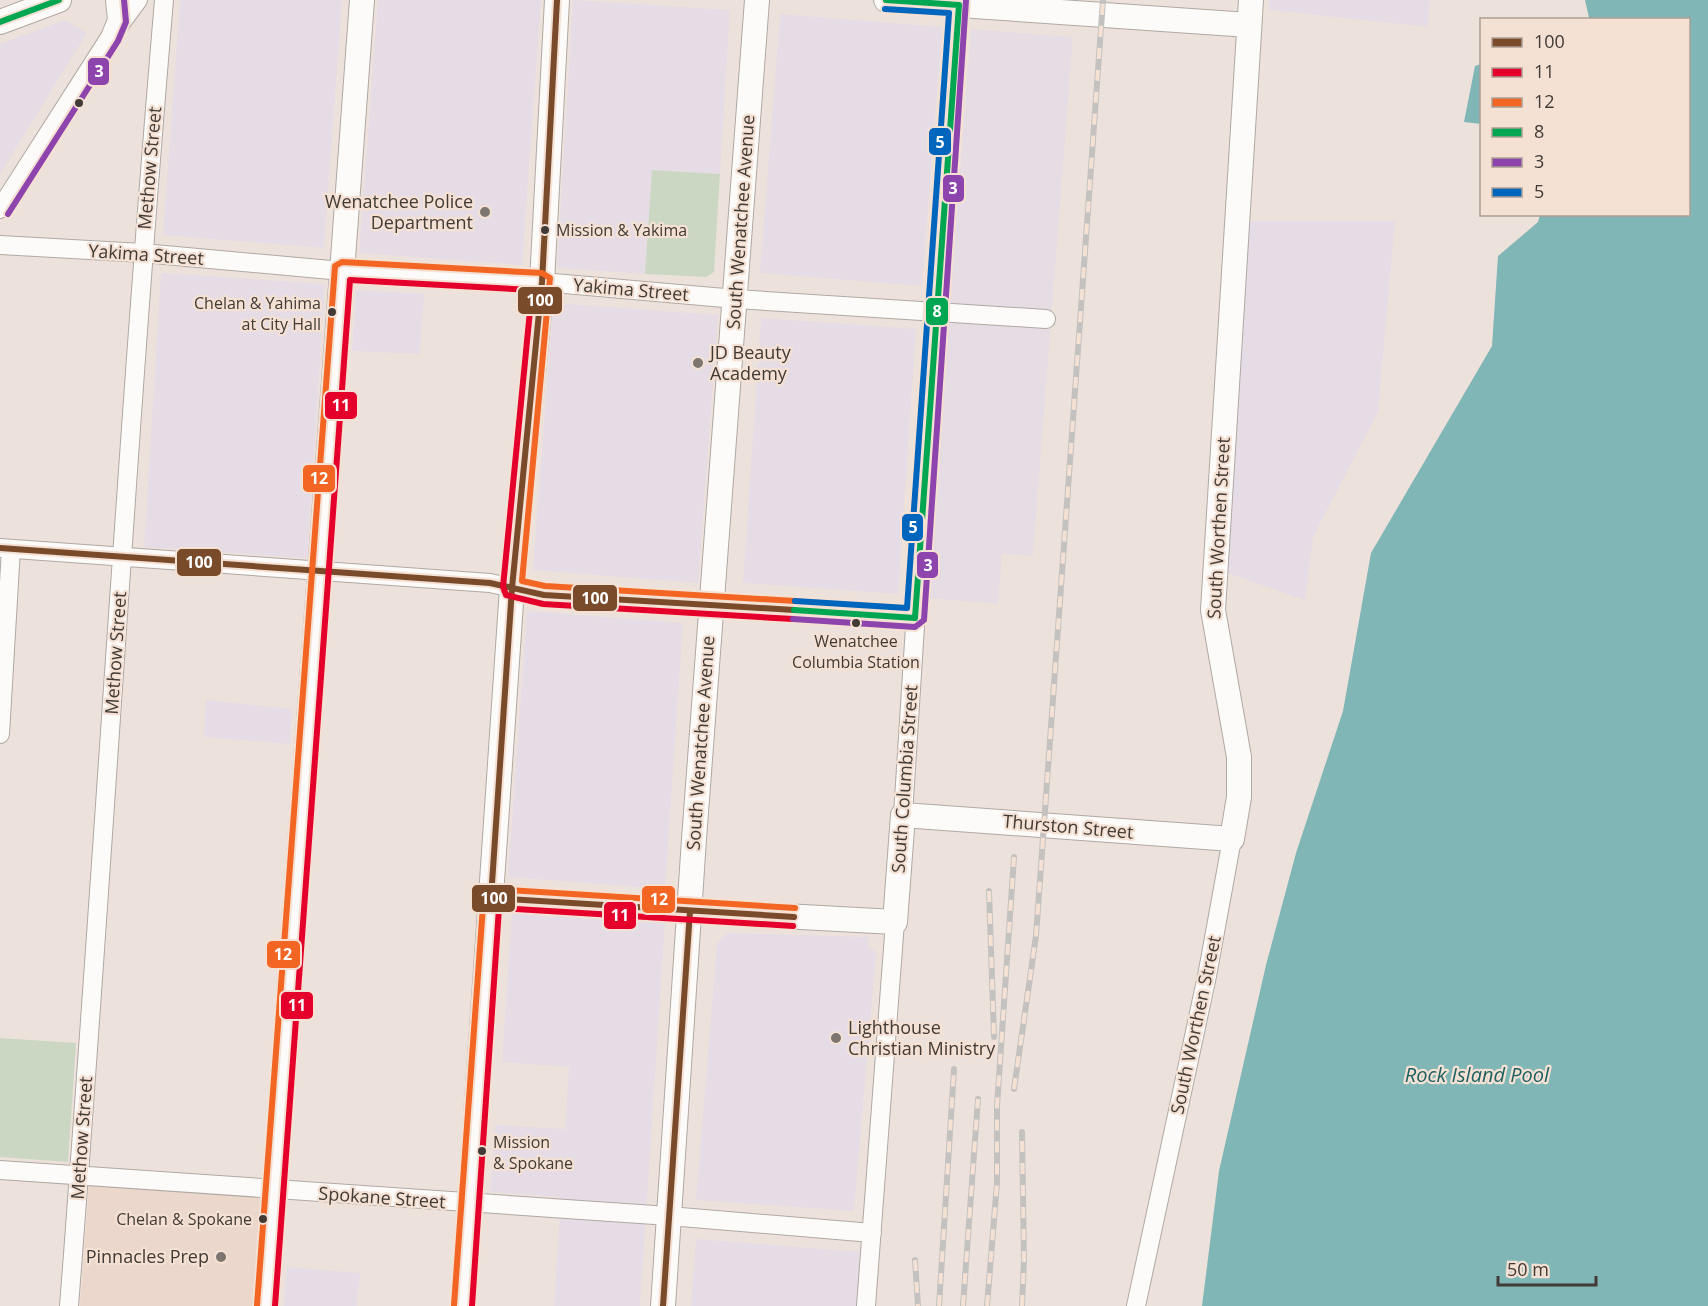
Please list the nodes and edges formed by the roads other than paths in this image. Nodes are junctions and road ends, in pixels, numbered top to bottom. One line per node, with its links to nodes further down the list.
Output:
1 (116, 0): 13 (street)
2 (138, 0): 13 (street)
3 (164, 0): 16 (street, Methow Street)
4 (362, 0): 17 (main road)
5 (557, 0): 18 (main road)
6 (757, 0): 19 (main road, South Wenatchee Avenue)
7 (886, 0): 10 (main road)
8 (1251, 0): 12 (main road, South Worthen Street)
9 (44, 2): 11 (main road)
10 (959, 3): 12 (main road); 20 (street, South Columbia Street)
11 (0, 22)
12 (1250, 25): 30 (main road, South Worthen Street)
13 (110, 37): 14 (street)
14 (0, 209)
15 (0, 245): 16 (street, Yakima Street)
16 (142, 253): 17 (street, Yakima Street); 23 (street, Methow Street)
17 (342, 271): 18 (street, Yakima Street); 24 (main road)
18 (543, 282): 19 (street, Yakima Street); 25 (main road)
19 (736, 299): 20 (street, Yakima Street); 26 (main road, South Wenatchee Avenue)
20 (934, 312): 21 (street, Yakima Street); 27 (street, South Columbia Street)
21 (1046, 319)
22 (6, 549): 23 (street); 28 (street)
23 (123, 557): 24 (street); 35 (street, Methow Street)
24 (318, 570): 25 (street); 36 (main road)
25 (512, 588): 26 (street); 31 (main road)
26 (711, 605): 27 (street); 32 (main road, South Wenatchee Avenue)
27 (915, 618): 29 (street, South Columbia Street)
28 (0, 734)
29 (903, 815): 30 (main road, Thurston Street); 33 (main road, South Columbia Street)
30 (1232, 839): 45 (street, South Worthen Street)
31 (491, 898): 32 (street); 37 (main road)
32 (690, 911): 33 (main road); 38 (main road, South Wenatchee Avenue)
33 (895, 922): 39 (street, South Columbia Street)
34 (0, 1170): 35 (street, Spokane Street)
35 (79, 1175): 36 (street, Spokane Street); 40 (street, Methow Street)
36 (274, 1189): 37 (street, Spokane Street); 41 (main road)
37 (468, 1204): 38 (street, Spokane Street); 42 (main road)
38 (669, 1216): 39 (street, Spokane Street); 43 (main road, South Wenatchee Avenue)
39 (872, 1233): 44 (street, South Columbia Street)
40 (69, 1306)
41 (266, 1306)
42 (463, 1306)
43 (663, 1306)
44 (866, 1306)
45 (1136, 1306)

